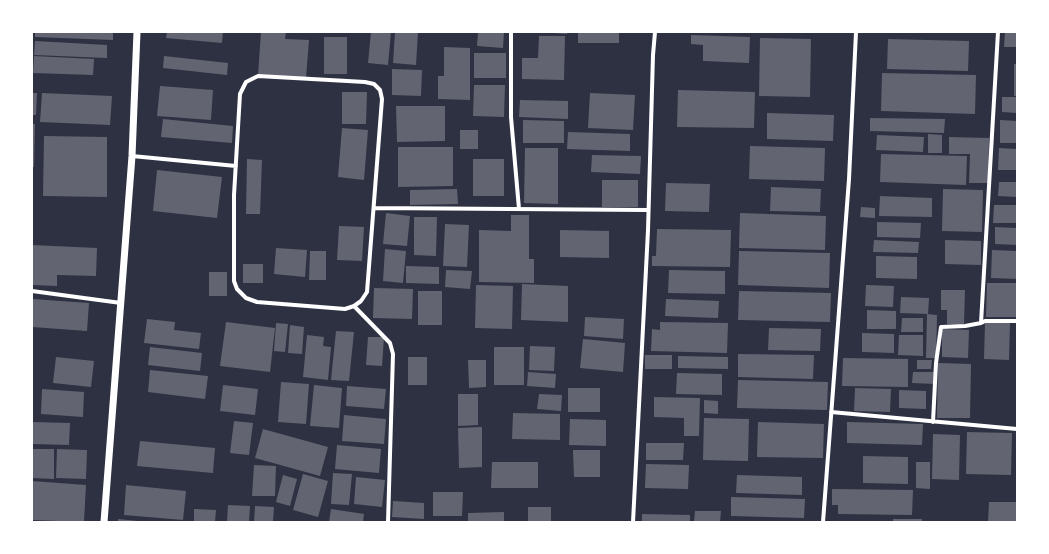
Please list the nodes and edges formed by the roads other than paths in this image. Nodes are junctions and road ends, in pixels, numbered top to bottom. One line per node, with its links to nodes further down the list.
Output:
1 (136, 32): 6 (street)
2 (511, 32): 9 (street)
3 (655, 32): 10 (street)
4 (856, 32): 16 (street)
5 (998, 32): 15 (street)
6 (132, 156): 7 (street); 12 (street)
7 (236, 166): 8 (street); 13 (street)
8 (375, 208): 9 (street); 13 (street)
9 (519, 209): 10 (street)
10 (647, 210): 21 (street)
11 (32, 291): 12 (street)
12 (121, 303): 19 (street)
13 (354, 306): 20 (street)
14 (1017, 320): 15 (street)
15 (981, 323): 17 (street)
16 (831, 412): 17 (street); 22 (street)
17 (933, 422): 18 (street)
18 (1017, 429)
19 (104, 522)
20 (388, 522)
21 (633, 522)
22 (823, 522)

